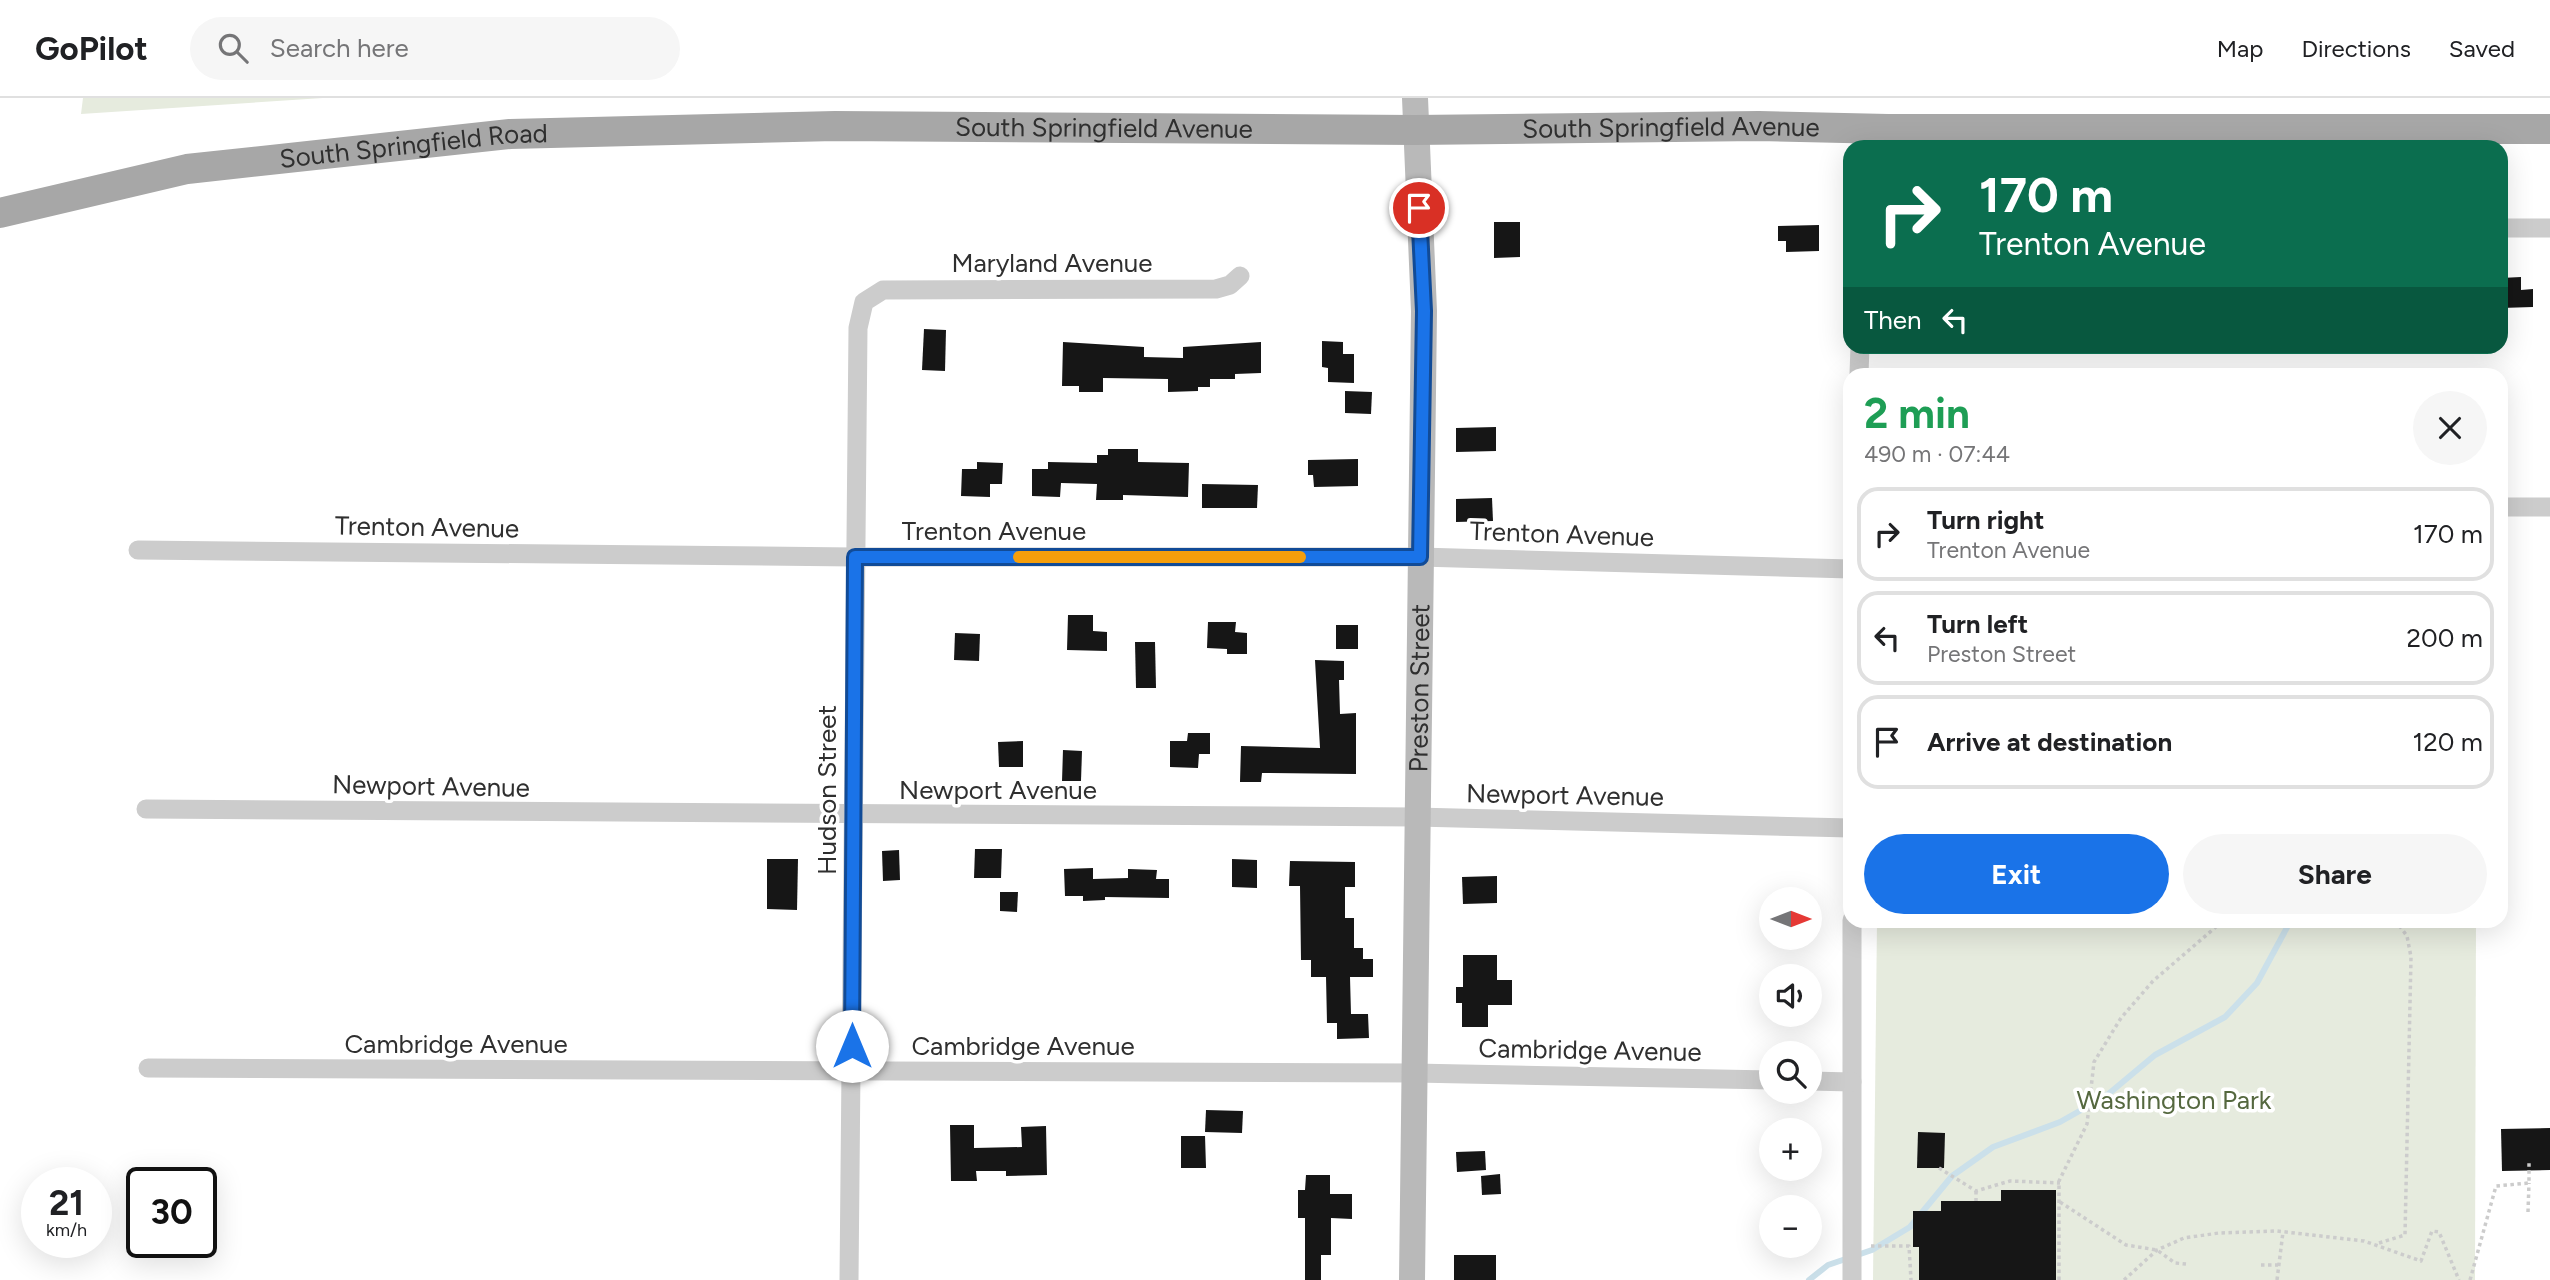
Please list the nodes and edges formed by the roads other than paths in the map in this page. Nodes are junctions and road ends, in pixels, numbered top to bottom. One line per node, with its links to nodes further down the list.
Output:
1 (1415, 98): 4 (street, Preston Street)
2 (835, 126): 4 (main road, South Springfield Avenue); 5 (main road, South Springfield Road)
3 (2550, 129): 4 (main road, South Springfield Avenue)
4 (1415, 130): 14 (street, Preston Street)
5 (0, 213)
6 (2508, 228): 7 (street)
7 (2550, 228)
8 (1240, 276): 9 (street, Maryland Avenue)
9 (864, 302): 13 (street, Hudson Street)
10 (2550, 507): 11 (street)
11 (2508, 508)
12 (138, 550): 13 (street, Trenton Avenue)
13 (855, 557): 14 (street, Trenton Avenue); 17 (street, Hudson Street)
14 (1420, 557): 15 (street, Trenton Avenue); 18 (street, Preston Street)
15 (1843, 569)
16 (146, 809): 17 (street, Newport Avenue)
17 (852, 816): 18 (street, Newport Avenue); 22 (street, Hudson Street)
18 (1416, 817): 19 (street, Newport Avenue); 23 (street, Preston Street)
19 (1843, 828)
20 (1852, 928): 26 (street)
21 (148, 1068): 22 (street, Cambridge Avenue)
22 (852, 1072): 23 (street, Cambridge Avenue); 27 (street, Hudson Street)
23 (1414, 1073): 24 (street, Cambridge Avenue); 28 (street, Preston Street)
24 (1759, 1080)
25 (1822, 1081): 26 (street)
26 (1852, 1082): 29 (street)
27 (849, 1280)
28 (1412, 1280)
29 (1852, 1280)

